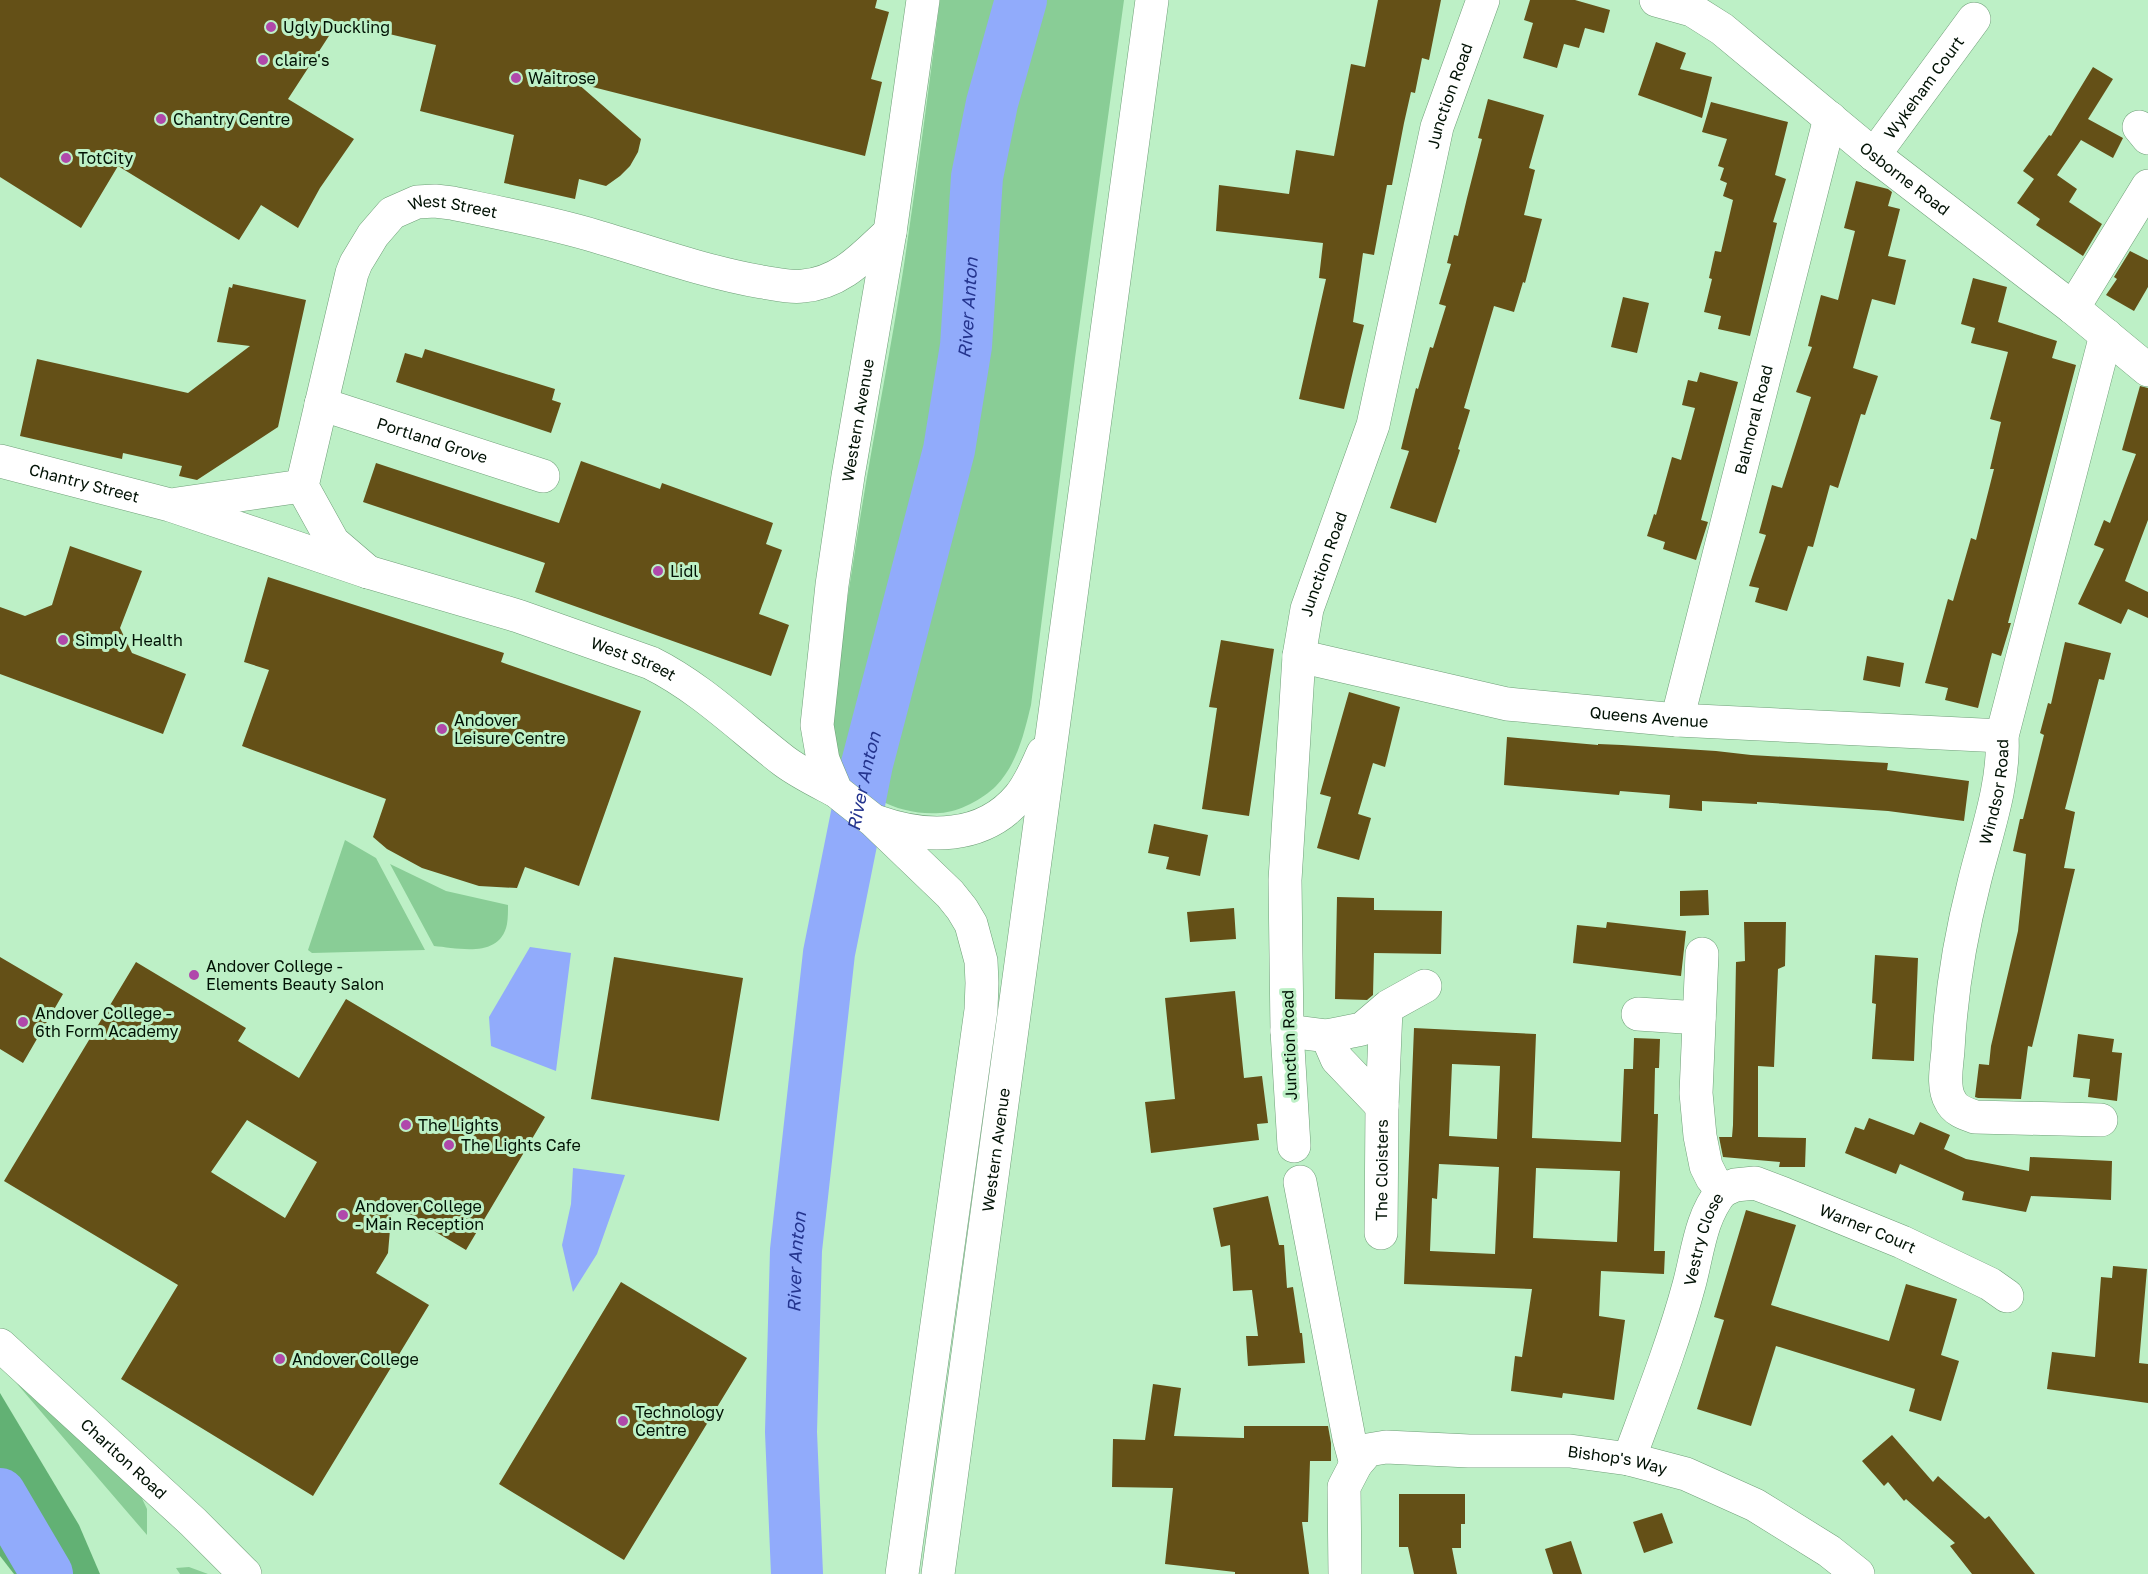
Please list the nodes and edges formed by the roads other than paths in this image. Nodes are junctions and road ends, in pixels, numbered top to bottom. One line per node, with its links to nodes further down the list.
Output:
1 (922, 0): 9 (street, Western Avenue)
2 (1152, 0): 22 (street, Western Avenue)
3 (1483, 0): 20 (street, Junction Road)
4 (1656, 0): 6 (street, Osborne Road)
5 (1974, 19): 7 (street, Wykeham Court)
6 (1830, 118): 7 (street, Osborne Road); 21 (street, Balmoral Road)
7 (1874, 155): 10 (street, Osborne Road)
8 (2148, 186): 10 (street)
9 (890, 232): 13 (street, West Street); 24 (street, Western Avenue)
10 (2073, 308): 11 (street, Osborne Road)
11 (2106, 335): 12 (street, Osborne Road); 23 (street, Windsor Road)
12 (2148, 370)
13 (321, 404): 15 (street, Portland Grove); 16 (street, West Street)
14 (0, 461): 17 (street, Chantry Street)
15 (543, 476)
16 (302, 486): 17 (street, Chantry Street); 19 (street, West Street)
17 (170, 506): 18 (street, Chantry Street)
18 (282, 542): 19 (street, West Street)
19 (368, 572): 24 (street, West Street)
20 (1299, 656): 21 (street, Queens Avenue); 31 (street, Junction Road)
21 (1677, 720): 23 (street, Queens Avenue)
22 (1054, 726): 25 (street, Western Avenue); 45 (street, Western Avenue)
23 (2002, 736): 34 (street, Windsor Road)
24 (841, 795): 25 (street, Western Avenue)
25 (874, 821): 44 (street, Western Avenue)
26 (1702, 954): 30 (street, Vestry Close)
27 (1425, 986): 28 (street)
28 (1386, 1009): 32 (street); 33 (street, The Cloisters)
29 (1638, 1014): 30 (street)
30 (1699, 1018): 37 (street, Vestry Close)
31 (1287, 1031): 32 (street); 35 (street, Junction Road)
32 (1327, 1036): 33 (street, The Cloisters)
33 (1382, 1106): 38 (street, The Cloisters)
34 (2101, 1120)
35 (1294, 1146)
36 (1300, 1182): 42 (street)
37 (1722, 1191): 39 (street, Warner Court); 41 (street, Vestry Close)
38 (1381, 1233)
39 (2007, 1296)
40 (0, 1345): 43 (street, Charlton Road)
41 (1629, 1459): 42 (street, Bishop's Way); 47 (street, Bishop's Way)
42 (1356, 1464): 46 (street)
43 (245, 1574)
44 (902, 1574)
45 (938, 1574)
46 (1345, 1574)
47 (1858, 1574)

